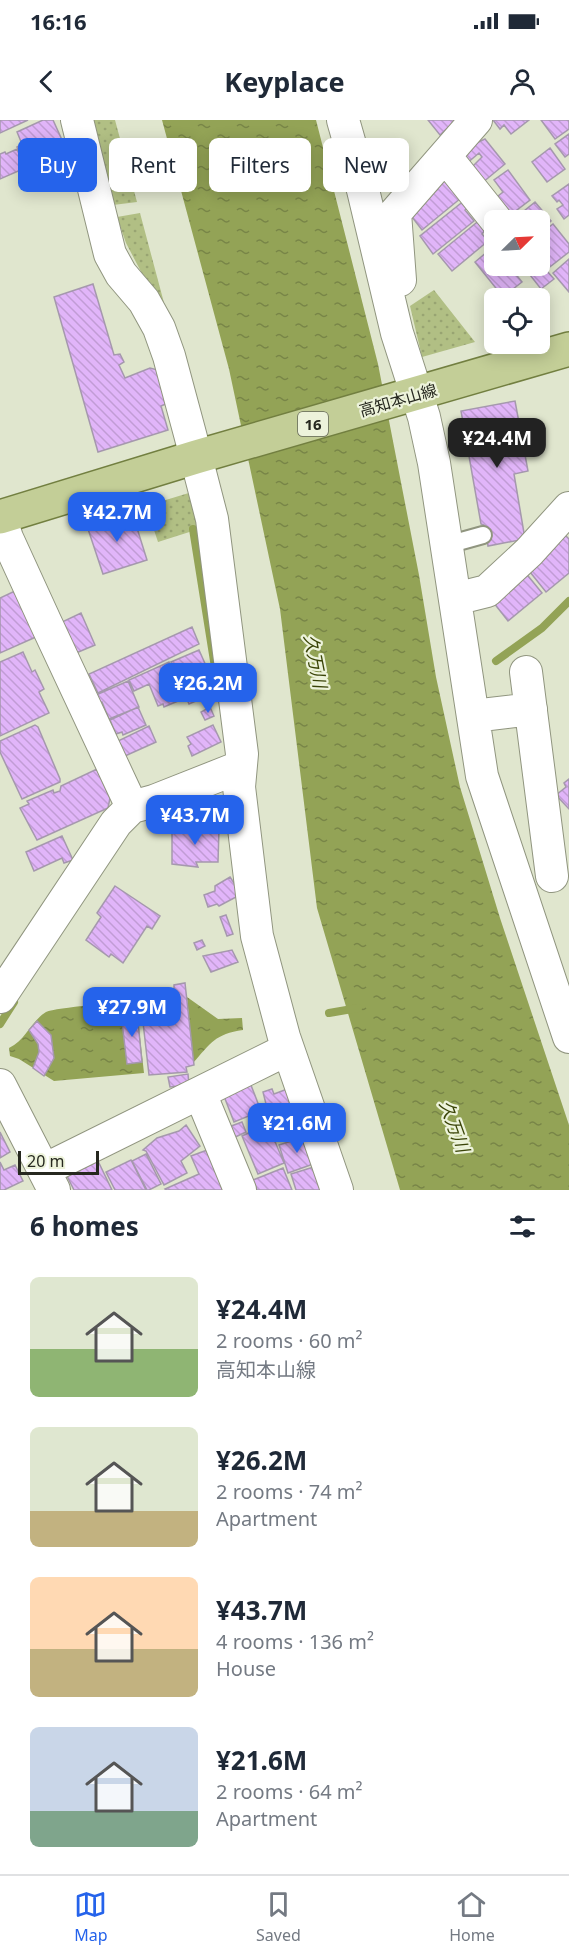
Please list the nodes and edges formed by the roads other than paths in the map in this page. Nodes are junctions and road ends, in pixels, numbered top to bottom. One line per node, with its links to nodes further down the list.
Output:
1 (77, 120): 13 (street)
2 (343, 120): 5 (street)
3 (363, 120): 6 (street)
4 (476, 120): 7 (street)
5 (348, 138)
6 (366, 138)
7 (444, 156): 9 (street); 10 (street)
8 (363, 192): 10 (street)
9 (488, 210)
10 (397, 333): 12 (street)
11 (569, 349): 12 (main road, 高知本山線 / 16)
12 (408, 397): 13 (main road, 高知本山線 / 16); 17 (street)
13 (211, 453): 15 (main road, 16); 22 (street)
14 (569, 508): 18 (street)
15 (0, 516): 23 (street)
16 (483, 535): 17 (lane)
17 (447, 545): 18 (street)
18 (455, 599): 21 (street)
19 (526, 672): 20 (street)
20 (531, 709): 21 (street); 24 (street)
21 (473, 716): 25 (street)
22 (240, 767): 23 (street); 28 (street)
23 (132, 807): 26 (street)
24 (561, 870): 25 (street)
25 (519, 889): 27 (street)
26 (0, 997)
27 (569, 1036)
28 (288, 1049): 30 (street); 33 (street)
29 (0, 1085): 31 (street)
30 (200, 1093): 31 (street); 32 (street)
31 (49, 1180)
32 (240, 1190)
33 (337, 1190)

